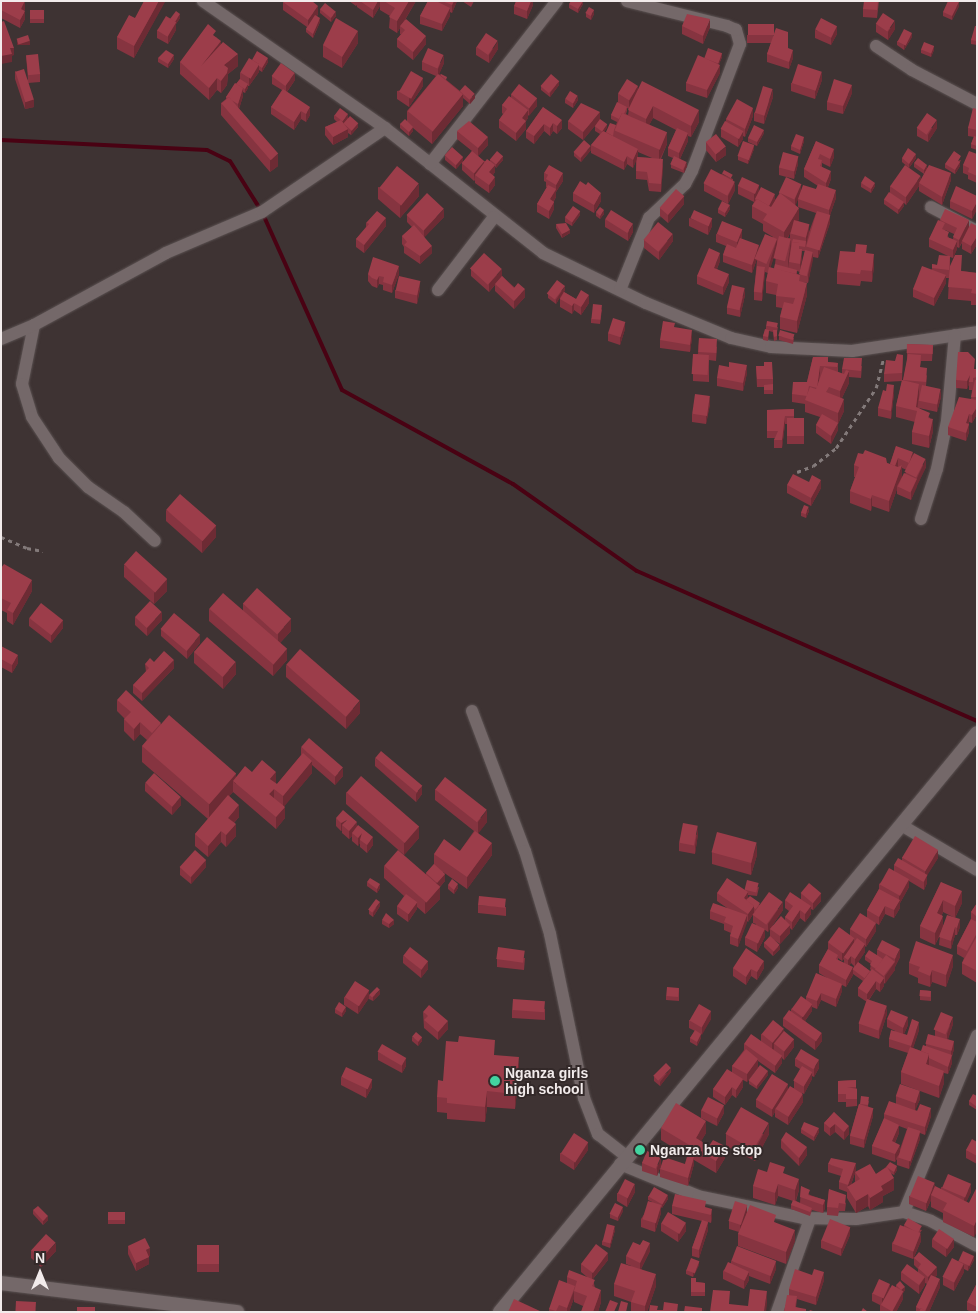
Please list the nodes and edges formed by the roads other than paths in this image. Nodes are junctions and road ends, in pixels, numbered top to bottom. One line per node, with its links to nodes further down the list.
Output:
1 (203, 1): 6 (street)
2 (557, 1): 7 (street)
3 (628, 1): 12 (street)
4 (876, 46): 5 (street)
5 (977, 104)
6 (385, 128): 7 (street); 13 (street)
7 (430, 164): 9 (street)
8 (931, 207): 10 (street)
9 (494, 217): 11 (street); 12 (street)
10 (977, 232)
11 (438, 290)
12 (620, 290): 15 (street)
13 (34, 325): 16 (street); 18 (street)
14 (977, 332): 15 (street)
15 (955, 336): 17 (street)
16 (1, 339)
17 (921, 519)
18 (155, 542)
19 (472, 711): 24 (street)
20 (977, 733): 21 (main road)
21 (901, 825): 22 (street); 24 (main road)
22 (977, 870)
23 (977, 1036): 25 (street)
24 (623, 1160): 26 (street); 30 (main road)
25 (904, 1212): 26 (street); 27 (street)
26 (810, 1219): 31 (street)
27 (977, 1246)
28 (1, 1283): 29 (main road)
29 (237, 1312)
30 (500, 1312)
31 (778, 1312)

